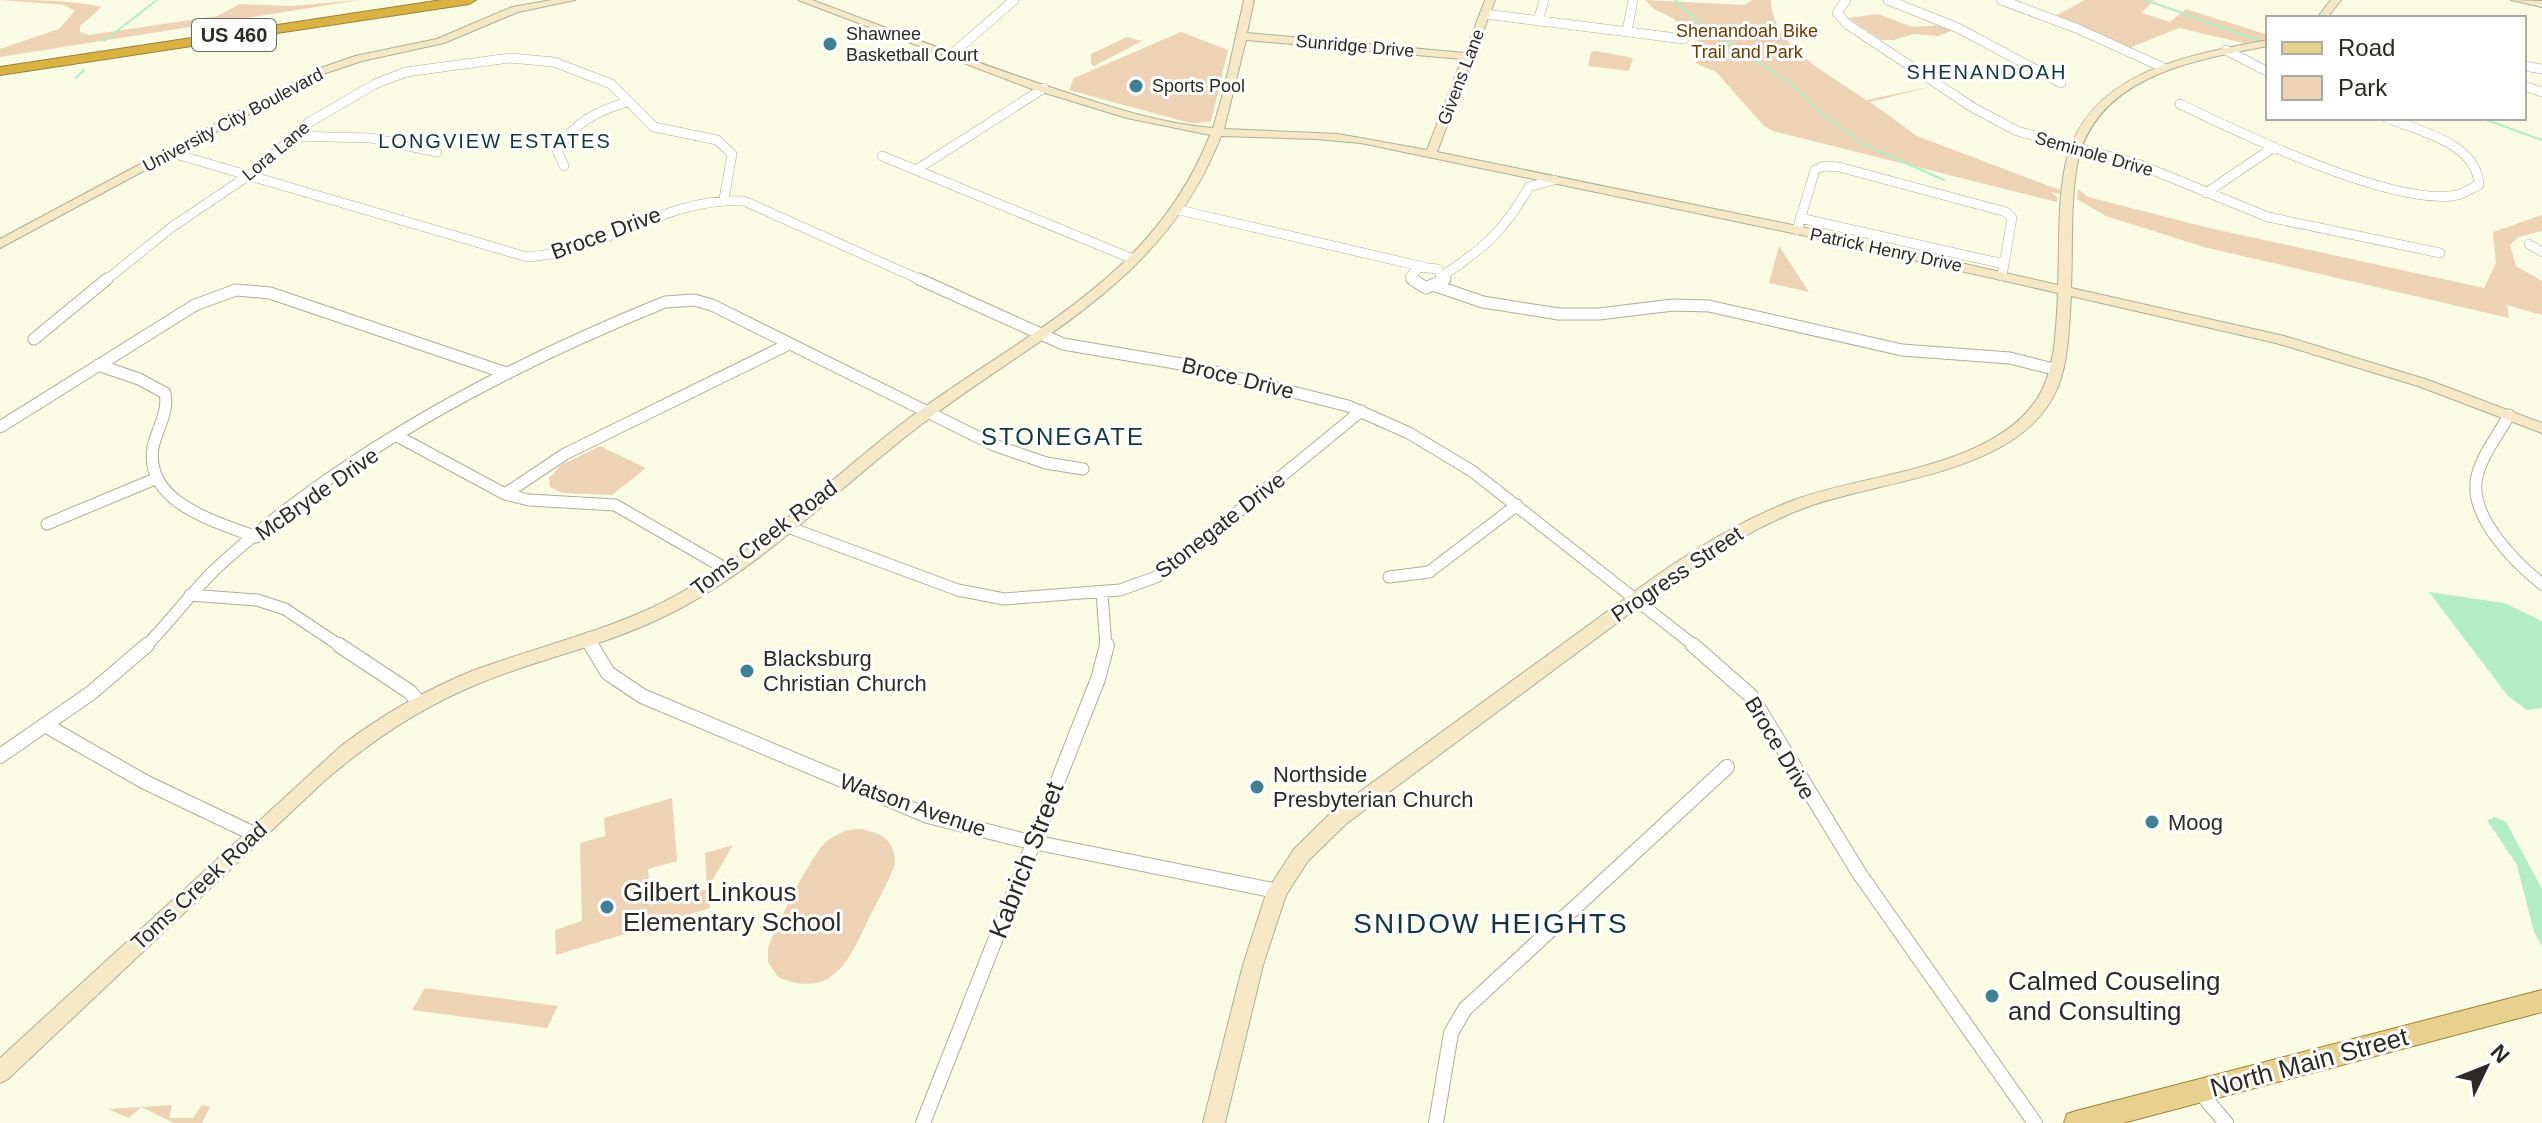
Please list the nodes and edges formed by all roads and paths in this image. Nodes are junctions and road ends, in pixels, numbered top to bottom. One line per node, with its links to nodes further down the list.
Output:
1 (410, 0): 26 (highway, US 460)
2 (469, 0): 28 (highway, US 460)
3 (570, 0): 40 (main road, University City Boulevard)
4 (803, 0): 24 (main road)
5 (1014, 0): 24 (street)
6 (1249, 0): 20 (main road, Toms Creek Road)
7 (1490, 0): 16 (main road, Givens Lane)
8 (1544, 0): 18 (street)
9 (1633, 0): 19 (street)
10 (1846, 0): 38 (street, Seminole Drive)
11 (1888, 0): 30 (street)
12 (2001, 0): 27 (street)
13 (2336, 0): 17 (main road)
14 (2516, 0): 15 (main road)
15 (2542, 4)
16 (1485, 14): 18 (street); 25 (main road, Givens Lane)
17 (2324, 16)
18 (1538, 21): 19 (street)
19 (1627, 31): 21 (street)
20 (1241, 36): 25 (main road, Sunridge Drive); 35 (main road, Toms Creek Road)
21 (1684, 39)
22 (2266, 43): 23 (main road, Progress Street)
23 (2226, 50): 27 (main road, Progress Street); 29 (street)
24 (952, 54): 31 (main road)
25 (1468, 56): 41 (main road, Givens Lane)
26 (0, 62)
27 (2162, 67): 38 (main road, Progress Street)
28 (0, 71)
29 (2266, 71)
30 (2061, 83)
31 (1044, 88): 35 (main road); 44 (street)
32 (627, 102): 36 (street, Lora Lane); 43 (street); 50 (street, Lora Lane)
33 (2180, 104): 37 (street)
34 (2392, 120): 37 (street)
35 (1217, 132): 41 (main road, Patrick Henry Drive); 51 (main road, Toms Creek Road)
36 (292, 136): 39 (street); 46 (street, Lora Lane)
37 (2274, 147): 49 (street)
38 (2076, 148): 49 (street, Seminole Drive); 65 (main road, Progress Street)
39 (437, 152)
40 (172, 153): 46 (street, Broce Drive); 53 (main road, University City Boulevard)
41 (1431, 154): 45 (main road, Patrick Henry Drive)
42 (882, 156): 44 (street)
43 (564, 166)
44 (916, 170): 59 (street)
45 (1511, 171): 47 (main road, Patrick Henry Drive); 48 (street)
46 (249, 176): 50 (street, Broce Drive); 68 (street, Lora Lane)
47 (1554, 180): 48 (street); 52 (main road, Patrick Henry Drive)
48 (1529, 187): 58 (street)
49 (2206, 193): 57 (street, Seminole Drive)
50 (724, 199): 67 (street, Broce Drive)
51 (1175, 209): 55 (street); 59 (main road, Toms Creek Road)
52 (1798, 224): 61 (main road, Patrick Henry Drive); 61 (street)
53 (0, 244)
54 (2529, 244): 56 (street)
55 (1362, 252): 60 (street); 62 (street)
56 (2542, 252)
57 (2440, 253)
58 (1469, 258): 60 (street); 63 (street)
59 (1133, 259): 67 (main road, Toms Creek Road)
60 (1426, 267): 62 (street); 63 (street)
61 (2003, 270): 65 (main road, Patrick Henry Drive)
62 (1411, 274): 64 (street)
63 (1444, 276): 64 (street); 66 (street)
64 (1436, 286): 66 (street)
65 (2065, 290): 71 (main road, Progress Street); 75 (main road, Patrick Henry Drive)
66 (1500, 305): 71 (street)
67 (1040, 335): 73 (street, Broce Drive); 74 (main road, Toms Creek Road)
68 (34, 339)
69 (787, 345): 72 (street, McBryde Drive); 74 (street); 81 (street)
70 (98, 365): 72 (street); 76 (street); 80 (street)
71 (2057, 370): 91 (main road, Progress Street)
72 (506, 373): 78 (street, McBryde Drive)
73 (1361, 411): 82 (street, Broce Drive); 89 (street, Stonegate Drive)
74 (925, 414): 79 (street); 84 (main road, Toms Creek Road)
75 (2509, 415): 77 (main road, Patrick Henry Drive); 88 (street)
76 (0, 427)
77 (2542, 428)
78 (399, 437): 81 (street); 85 (street, McBryde Drive)
79 (1083, 469)
80 (155, 479): 83 (street); 85 (street)
81 (505, 494): 86 (street)
82 (1517, 505): 87 (street); 91 (street, Broce Drive)
83 (47, 524)
84 (785, 526): 86 (main road, Toms Creek Road); 89 (street, Stonegate Drive)
85 (256, 537): 90 (street, McBryde Drive)
86 (728, 570): 92 (main road, Toms Creek Road)
87 (1389, 577)
88 (2542, 584)
89 (1102, 593): 98 (street, Kabrich Street)
90 (190, 595): 93 (street); 94 (street, McBryde Drive)
91 (1637, 600): 99 (main road, Progress Street); 106 (street, Broce Drive)
92 (588, 638): 93 (main road, Toms Creek Road); 98 (street, Watson Avenue)
93 (420, 704): 97 (main road, Toms Creek Road)
94 (45, 725): 95 (street, McBryde Drive); 97 (street)
95 (0, 756)
96 (1727, 767): 105 (street)
97 (254, 834): 101 (main road, Toms Creek Road)
98 (1033, 842): 99 (street, Watson Avenue); 103 (street, Kabrich Street)
99 (1277, 891): 104 (main road, Progress Street)
100 (2542, 1001): 102 (main road, North Main Street)
101 (0, 1072)
102 (2199, 1091): 107 (main road, North Main Street); 108 (street)
103 (923, 1123)
104 (1214, 1123)
105 (1436, 1123)
106 (2035, 1123)
107 (2076, 1123)
108 (2226, 1123)

